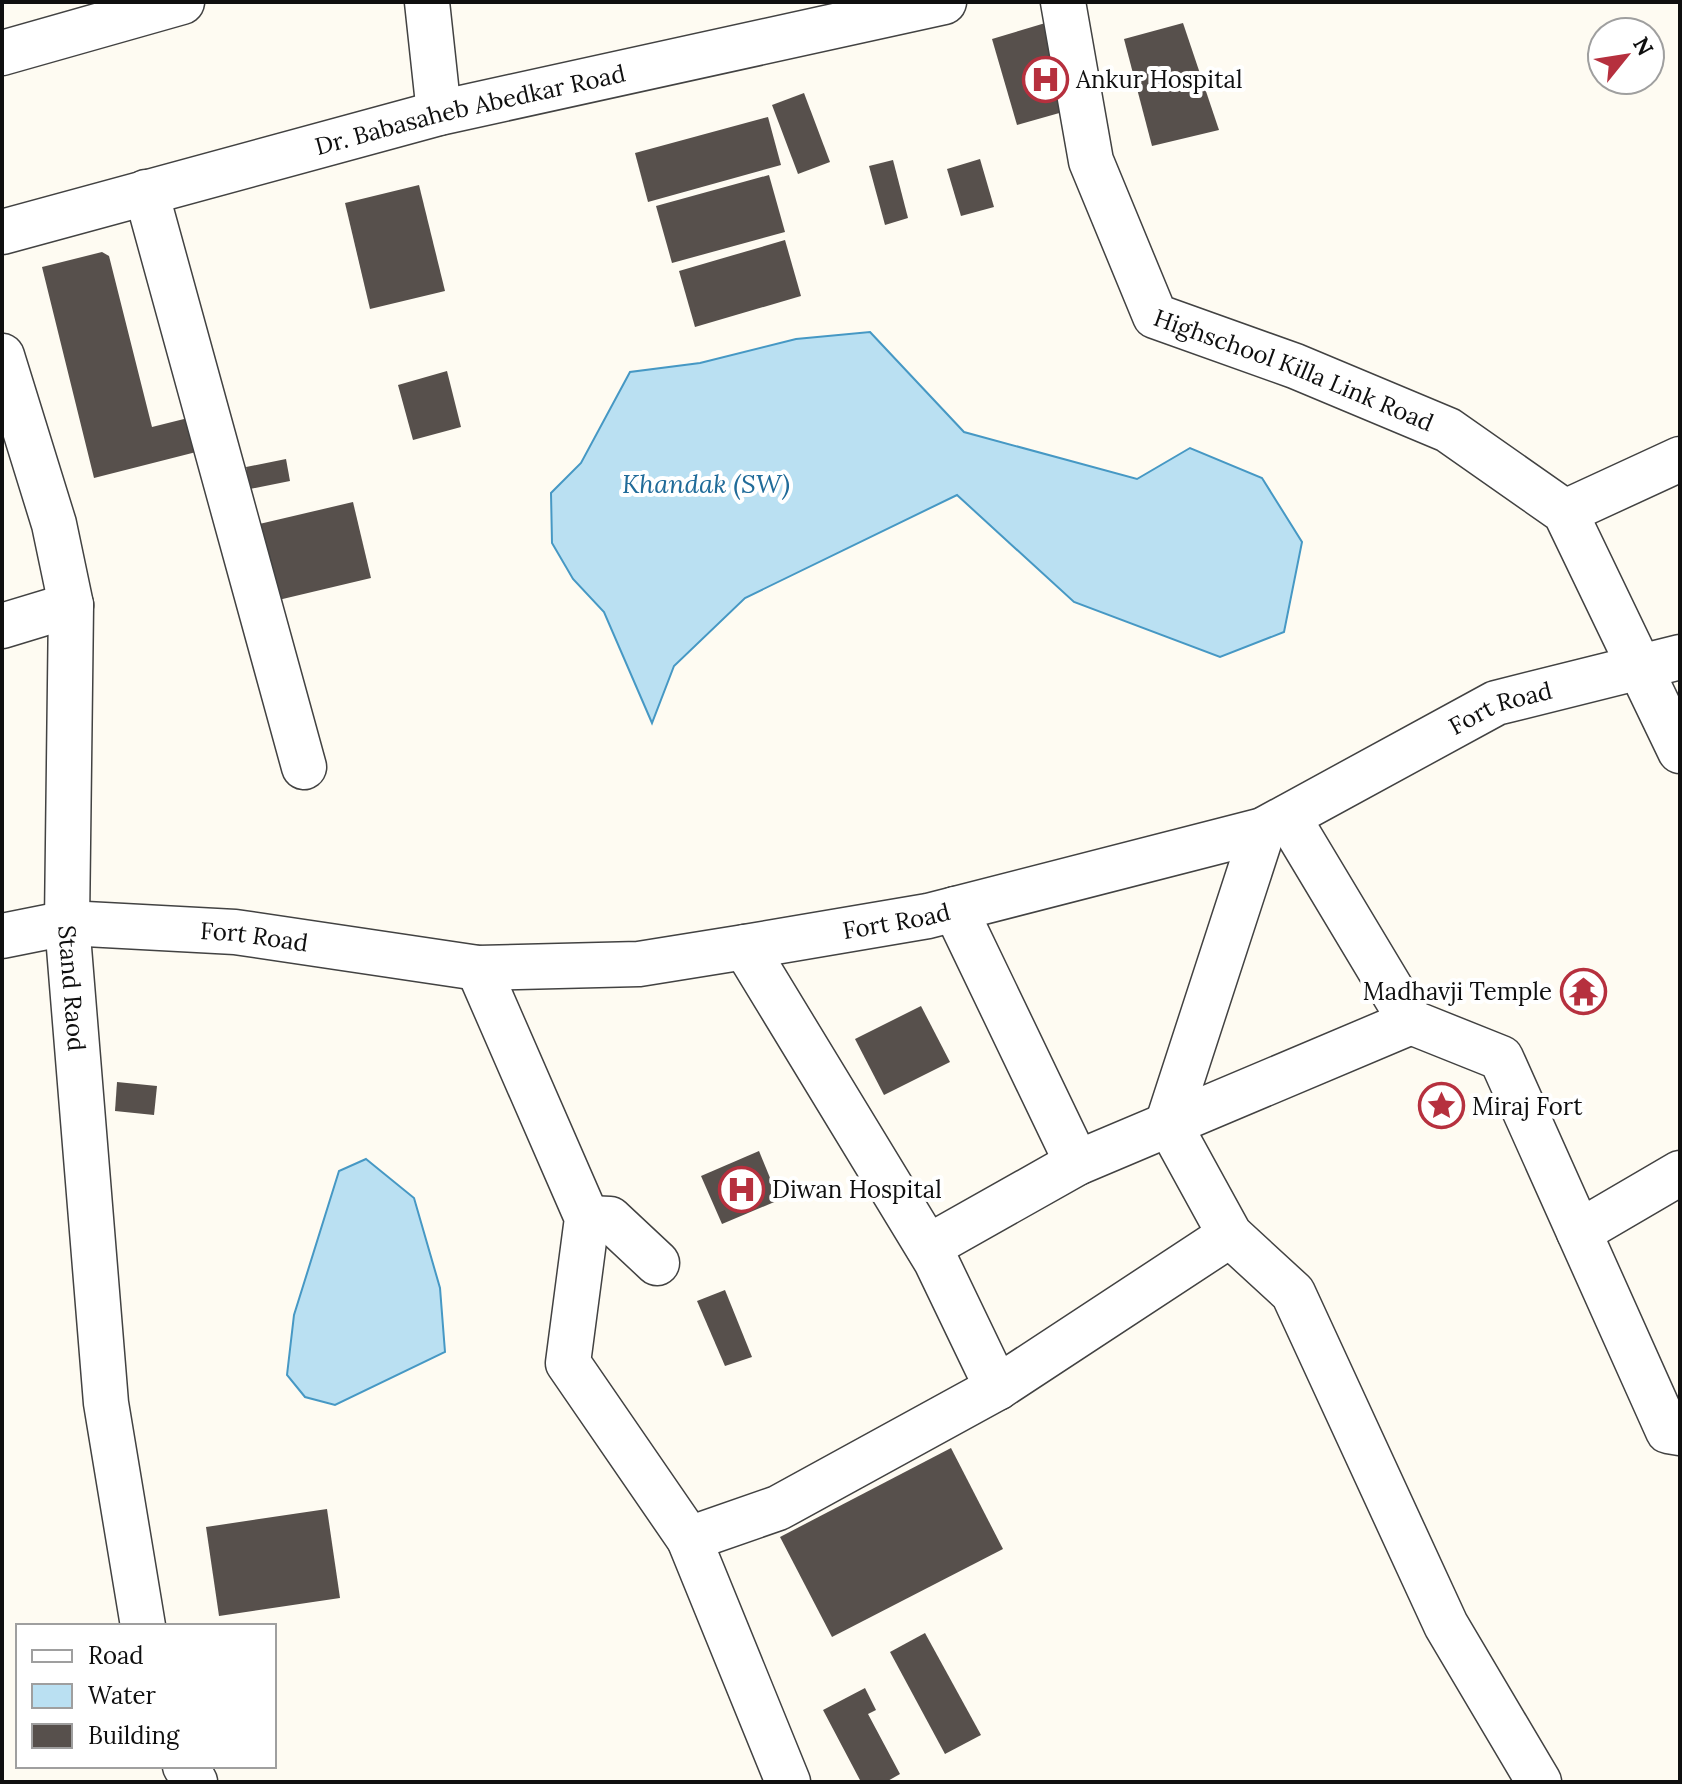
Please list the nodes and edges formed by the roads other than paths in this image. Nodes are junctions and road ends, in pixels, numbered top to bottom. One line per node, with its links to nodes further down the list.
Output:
1 (182, 2): 5 (street)
2 (427, 2): 6 (street)
3 (942, 2): 6 (street, Dr. Babasaheb Abedkar Road)
4 (1063, 2): 11 (street, Highschool Killa Link Road)
5 (2, 53)
6 (439, 113): 7 (street, Dr. Babasaheb Abedkar Road)
7 (146, 192): 8 (street, Dr. Babasaheb Abedkar Road); 16 (street)
8 (2, 232)
9 (2, 356): 12 (street, Stand Raod)
10 (1680, 459): 11 (street)
11 (1565, 512): 14 (street, Highschool Killa Link Road)
12 (71, 605): 13 (street); 19 (street, Stand Raod)
13 (2, 626)
14 (1660, 660): 15 (street, Highschool Killa Link Road); 17 (street, Fort Road)
15 (1680, 751)
16 (304, 767)
17 (1276, 823): 18 (street, Fort Road); 23 (street); 24 (street)
18 (955, 909): 21 (street, Fort Road); 25 (street)
19 (67, 923): 20 (street, Fort Road); 22 (street, Fort Road); 35 (street, Stand Raod)
20 (2, 936)
21 (745, 947): 22 (street, Fort Road); 30 (street)
22 (478, 968): 27 (street)
23 (1411, 1022): 24 (street); 28 (street)
24 (1168, 1122): 25 (street); 29 (street)
25 (1077, 1163): 30 (street)
26 (1680, 1173): 28 (street)
27 (587, 1218): 31 (street); 34 (street)
28 (1579, 1232): 33 (street)
29 (1230, 1235): 32 (street); 37 (street)
30 (928, 1247): 32 (street)
31 (657, 1263)
32 (997, 1388): 34 (street)
33 (1680, 1433)
34 (689, 1539): 36 (street)
35 (143, 1624)
36 (781, 1779)
37 (1539, 1782)

